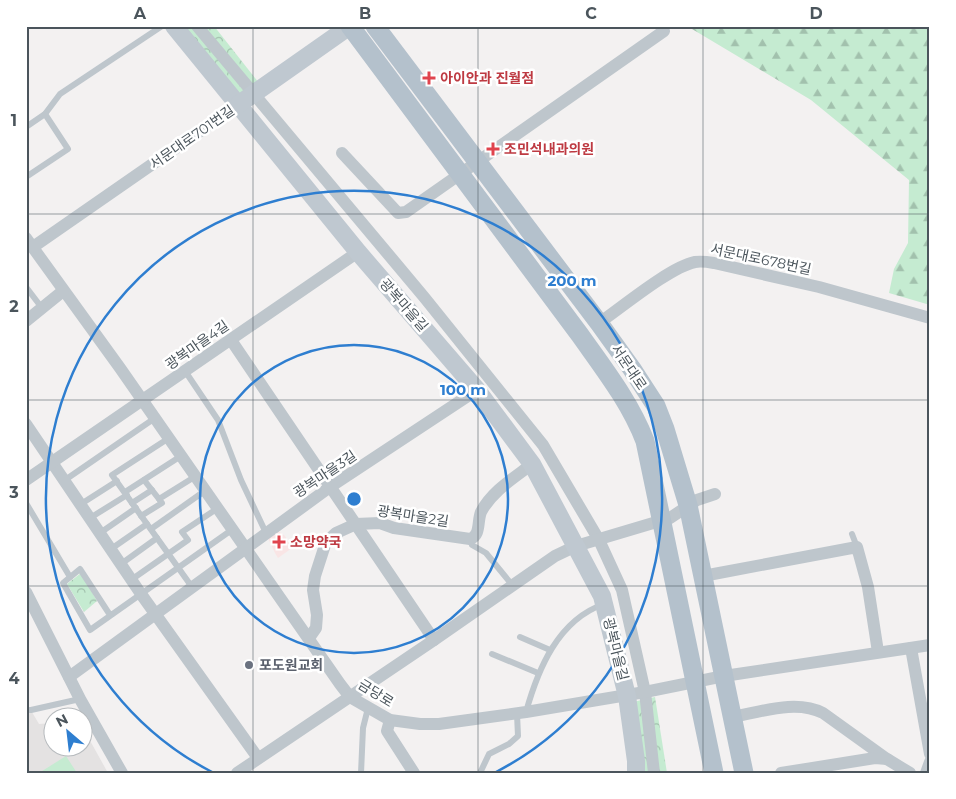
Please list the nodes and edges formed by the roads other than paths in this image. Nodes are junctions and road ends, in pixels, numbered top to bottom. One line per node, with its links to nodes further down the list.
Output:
1 (162, 26): 9 (lane)
2 (174, 26): 8 (street, 광복마을길)
3 (197, 26): 7 (street)
4 (350, 26): 7 (street, 서문대로701번길); 13 (main road, 서문대로)
5 (375, 26): 12 (main road, 서문대로)
6 (664, 31): 12 (street)
7 (254, 94): 8 (street, 서문대로701번길); 60 (street)
8 (239, 104): 15 (street, 서문대로701번길); 16 (street, 광복마을길)
9 (45, 114): 10 (lane); 14 (lane)
10 (26, 127)
11 (342, 153): 13 (street)
12 (477, 162): 13 (street); 22 (main road, 서문대로)
13 (460, 174): 51 (main road, 서문대로)
14 (26, 177)
15 (30, 243): 18 (street, 금당로)
16 (358, 252): 23 (street, 광복마을4길); 25 (street, 광복마을길)
17 (26, 287): 19 (lane)
18 (63, 290): 19 (street); 26 (street, 금당로)
19 (42, 308): 21 (street)
20 (930, 318): 22 (street, 서문대로678번길)
21 (26, 321)
22 (599, 323): 46 (main road, 서문대로)
23 (231, 340): 24 (street, 광복마을4길); 38 (street)
24 (186, 372): 26 (street, 광복마을4길); 55 (lane)
25 (477, 390): 32 (street, 광복마을길); 38 (street, 광복마을3길)
26 (143, 401): 27 (street, 금당로); 31 (street, 광복마을4길)
27 (155, 418): 29 (street, 금당로); 35 (lane)
28 (26, 424): 31 (street)
29 (169, 438): 30 (street, 금당로); 37 (lane)
30 (181, 456): 33 (street, 금당로); 36 (lane)
31 (53, 462): 34 (street, 광복마을4길); 35 (street)
32 (532, 464): 59 (street); 61 (street, 광복마을길)
33 (196, 476): 40 (street, 금당로); 43 (lane)
34 (26, 480)
35 (65, 480): 45 (street)
36 (144, 480): 39 (lane); 41 (lane)
37 (117, 481): 41 (lane); 45 (lane)
38 (330, 487): 52 (street); 55 (street, 광복마을3길)
39 (152, 490): 43 (lane); 47 (lane)
40 (206, 490): 48 (street, 금당로); 53 (lane)
41 (126, 493): 47 (lane); 50 (lane)
42 (715, 494): 46 (street)
43 (159, 499): 49 (lane)
44 (26, 503): 68 (lane)
45 (81, 504): 50 (street)
46 (688, 505): 51 (street); 67 (main road, 서문대로)
47 (134, 506): 49 (lane); 58 (lane)
48 (218, 508): 54 (street, 금당로); 64 (lane)
49 (141, 516): 53 (lane)
50 (90, 518): 58 (street)
51 (662, 520): 60 (street); 88 (main road, 서문대로)
52 (356, 524): 59 (street, 광복마을2길); 78 (street, 광복마을2길); 79 (street)
53 (149, 526): 57 (lane); 58 (lane)
54 (232, 528): 63 (street, 금당로); 66 (lane)
55 (266, 533): 63 (street, 광복마을3길)
56 (852, 534): 62 (lane)
57 (157, 538): 64 (lane); 65 (lane)
58 (105, 540): 65 (street)
59 (470, 540): 70 (lane)
60 (599, 540): 61 (street); 89 (street)
61 (576, 546): 70 (street); 74 (street, 광복마을길)
62 (857, 547): 67 (street); 83 (street)
63 (246, 548): 71 (street, 광복마을3길); 78 (street, 금당로)
64 (168, 553): 66 (lane); 69 (lane)
65 (121, 564): 69 (street)
66 (178, 568): 71 (lane); 73 (lane)
67 (703, 576): 86 (main road, 서문대로)
68 (70, 577): 75 (lane); 75 (lane)
69 (131, 580): 73 (street)
70 (513, 586): 79 (street)
71 (192, 587): 76 (street, 광복마을3길)
72 (26, 592): 87 (street)
73 (141, 594): 75 (lane); 76 (street)
74 (604, 604): 82 (lane, 광복마을길); 91 (street, 광복마을길)
75 (110, 614)
76 (155, 614): 87 (street, 광복마을3길); 100 (street)
77 (520, 637): 82 (lane)
78 (309, 638): 90 (street, 금당로)
79 (434, 640): 90 (street)
80 (930, 644): 81 (street, 금당로)
81 (911, 648): 83 (street, 금당로); 99 (street)
82 (550, 650): 85 (lane, 광복마을길)
83 (878, 652): 86 (street, 금당로)
84 (492, 654): 85 (lane)
85 (538, 673): 95 (lane, 광복마을길)
86 (724, 676): 88 (street, 금당로); 96 (main road, 서문대로)
87 (69, 677): 92 (street)
88 (696, 682): 89 (street, 금당로); 98 (main road, 서문대로)
89 (645, 692): 91 (street, 금당로); 109 (street)
90 (350, 696): 93 (street, 금당로); 100 (street)
91 (627, 696): 95 (street, 금당로); 108 (street, 광복마을길)
92 (80, 699): 94 (lane); 103 (street)
93 (368, 708): 97 (street, 금당로); 105 (lane)
94 (26, 710)
95 (522, 713): 97 (street, 금당로); 107 (lane, 광복마을길)
96 (732, 717): 101 (street); 112 (main road, 서문대로)
97 (390, 720): 106 (street)
98 (710, 749): 110 (main road, 서문대로); 111 (main road)
99 (930, 754)
100 (258, 758): 104 (street)
101 (887, 759): 113 (street); 114 (street)
102 (930, 762): 115 (street)
103 (122, 773)
104 (237, 773)
105 (360, 773)
106 (414, 773)
107 (480, 773)
108 (636, 773)
109 (654, 773)
110 (714, 773)
111 (725, 773)
112 (744, 773)
113 (780, 773)
114 (910, 773)
115 (926, 773)

